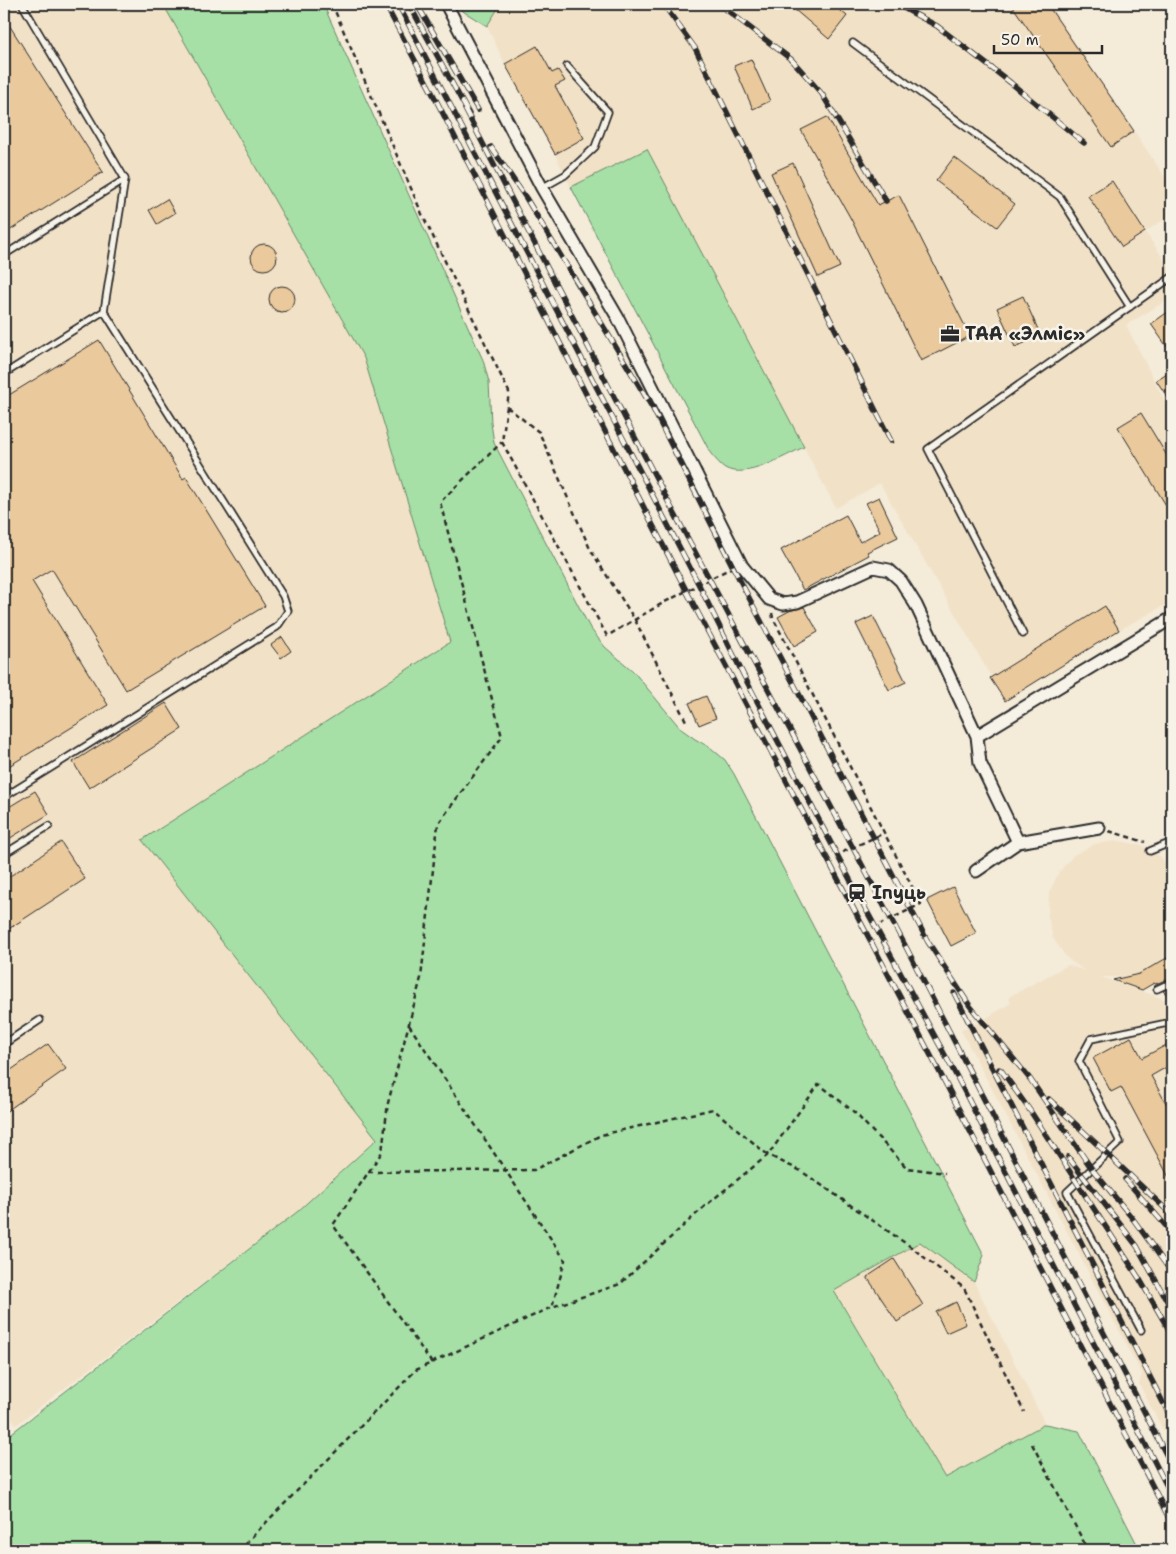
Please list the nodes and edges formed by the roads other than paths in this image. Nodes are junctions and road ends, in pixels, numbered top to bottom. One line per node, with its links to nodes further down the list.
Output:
1 (22, 4): 5 (lane)
2 (446, 4): 6 (street)
3 (853, 43): 9 (lane)
4 (567, 66): 6 (lane)
5 (125, 179): 7 (lane); 10 (lane)
6 (542, 188): 14 (street)
7 (4, 255)
8 (1172, 276): 9 (lane)
9 (1130, 307): 13 (lane)
10 (104, 311): 11 (lane); 15 (lane)
11 (4, 374)
12 (1172, 618): 14 (street)
13 (1022, 634)
14 (977, 736): 18 (street)
15 (4, 797)
16 (49, 826): 21 (lane)
17 (1099, 828): 18 (street)
18 (1018, 842): 22 (street)
19 (1172, 842): 20 (lane)
20 (1150, 851)
21 (4, 854)
22 (976, 871)
23 (1172, 982): 24 (lane)
24 (1157, 989)
25 (40, 1020): 27 (lane)
26 (1172, 1022): 28 (lane)
27 (4, 1044)
28 (1141, 1330)

